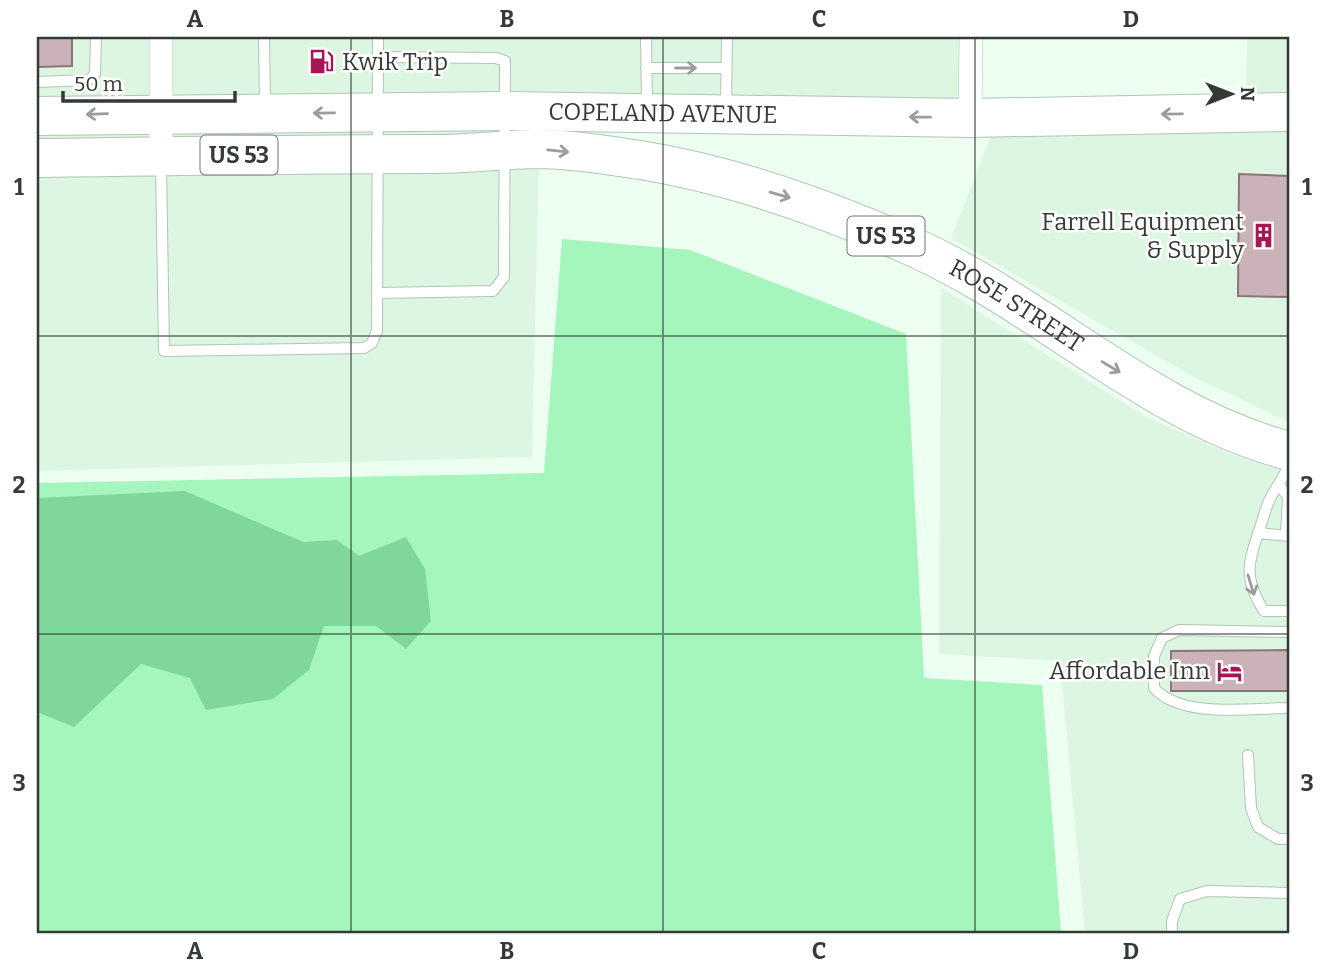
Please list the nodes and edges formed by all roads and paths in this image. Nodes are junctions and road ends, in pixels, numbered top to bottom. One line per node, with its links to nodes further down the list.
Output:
1 (96, 37): 11 (lane)
2 (160, 37): 16 (street)
3 (264, 37): 17 (lane)
4 (378, 37): 8 (lane)
5 (646, 37): 9 (lane)
6 (727, 37): 10 (lane)
7 (971, 37): 20 (street)
8 (378, 57): 12 (lane); 13 (lane)
9 (646, 68): 10 (lane, one-way to 10); 14 (lane)
10 (726, 68): 18 (lane)
11 (37, 82)
12 (505, 111): 13 (highway, COPELAND AVENUE / US 53); 14 (highway, COPELAND AVENUE / US 53); 21 (lane)
13 (378, 112): 17 (highway, COPELAND AVENUE / US 53, one-way to 17); 22 (lane)
14 (647, 112): 18 (highway, COPELAND AVENUE / US 53)
15 (1289, 112): 20 (highway, COPELAND AVENUE / US 53, one-way to 20)
16 (160, 113): 17 (highway, COPELAND AVENUE / US 53); 19 (highway, COPELAND AVENUE / US 53, one-way to 19); 23 (street)
17 (265, 113)
18 (726, 113): 20 (highway, COPELAND AVENUE / US 53, one-way to 18)
19 (37, 116)
20 (970, 118)
21 (503, 150): 22 (highway, ROSE STREET / US 53); 25 (lane); 27 (highway, ROSE STREET / US 53, one-way to 27)
22 (377, 154): 23 (highway, US 53); 25 (lane)
23 (160, 157): 24 (highway, US 53); 25 (lane)
24 (37, 158)
25 (377, 293)
26 (1289, 464): 27 (lane)
27 (1285, 469): 28 (lane); 29 (lane)
28 (1258, 533): 29 (lane); 30 (lane, one-way to 30)
29 (1288, 536)
30 (1289, 611)
31 (1289, 632): 32 (lane)
32 (1289, 708)
33 (1248, 755): 34 (lane)
34 (1289, 839)
35 (1289, 893): 36 (lane)
36 (1172, 933)

